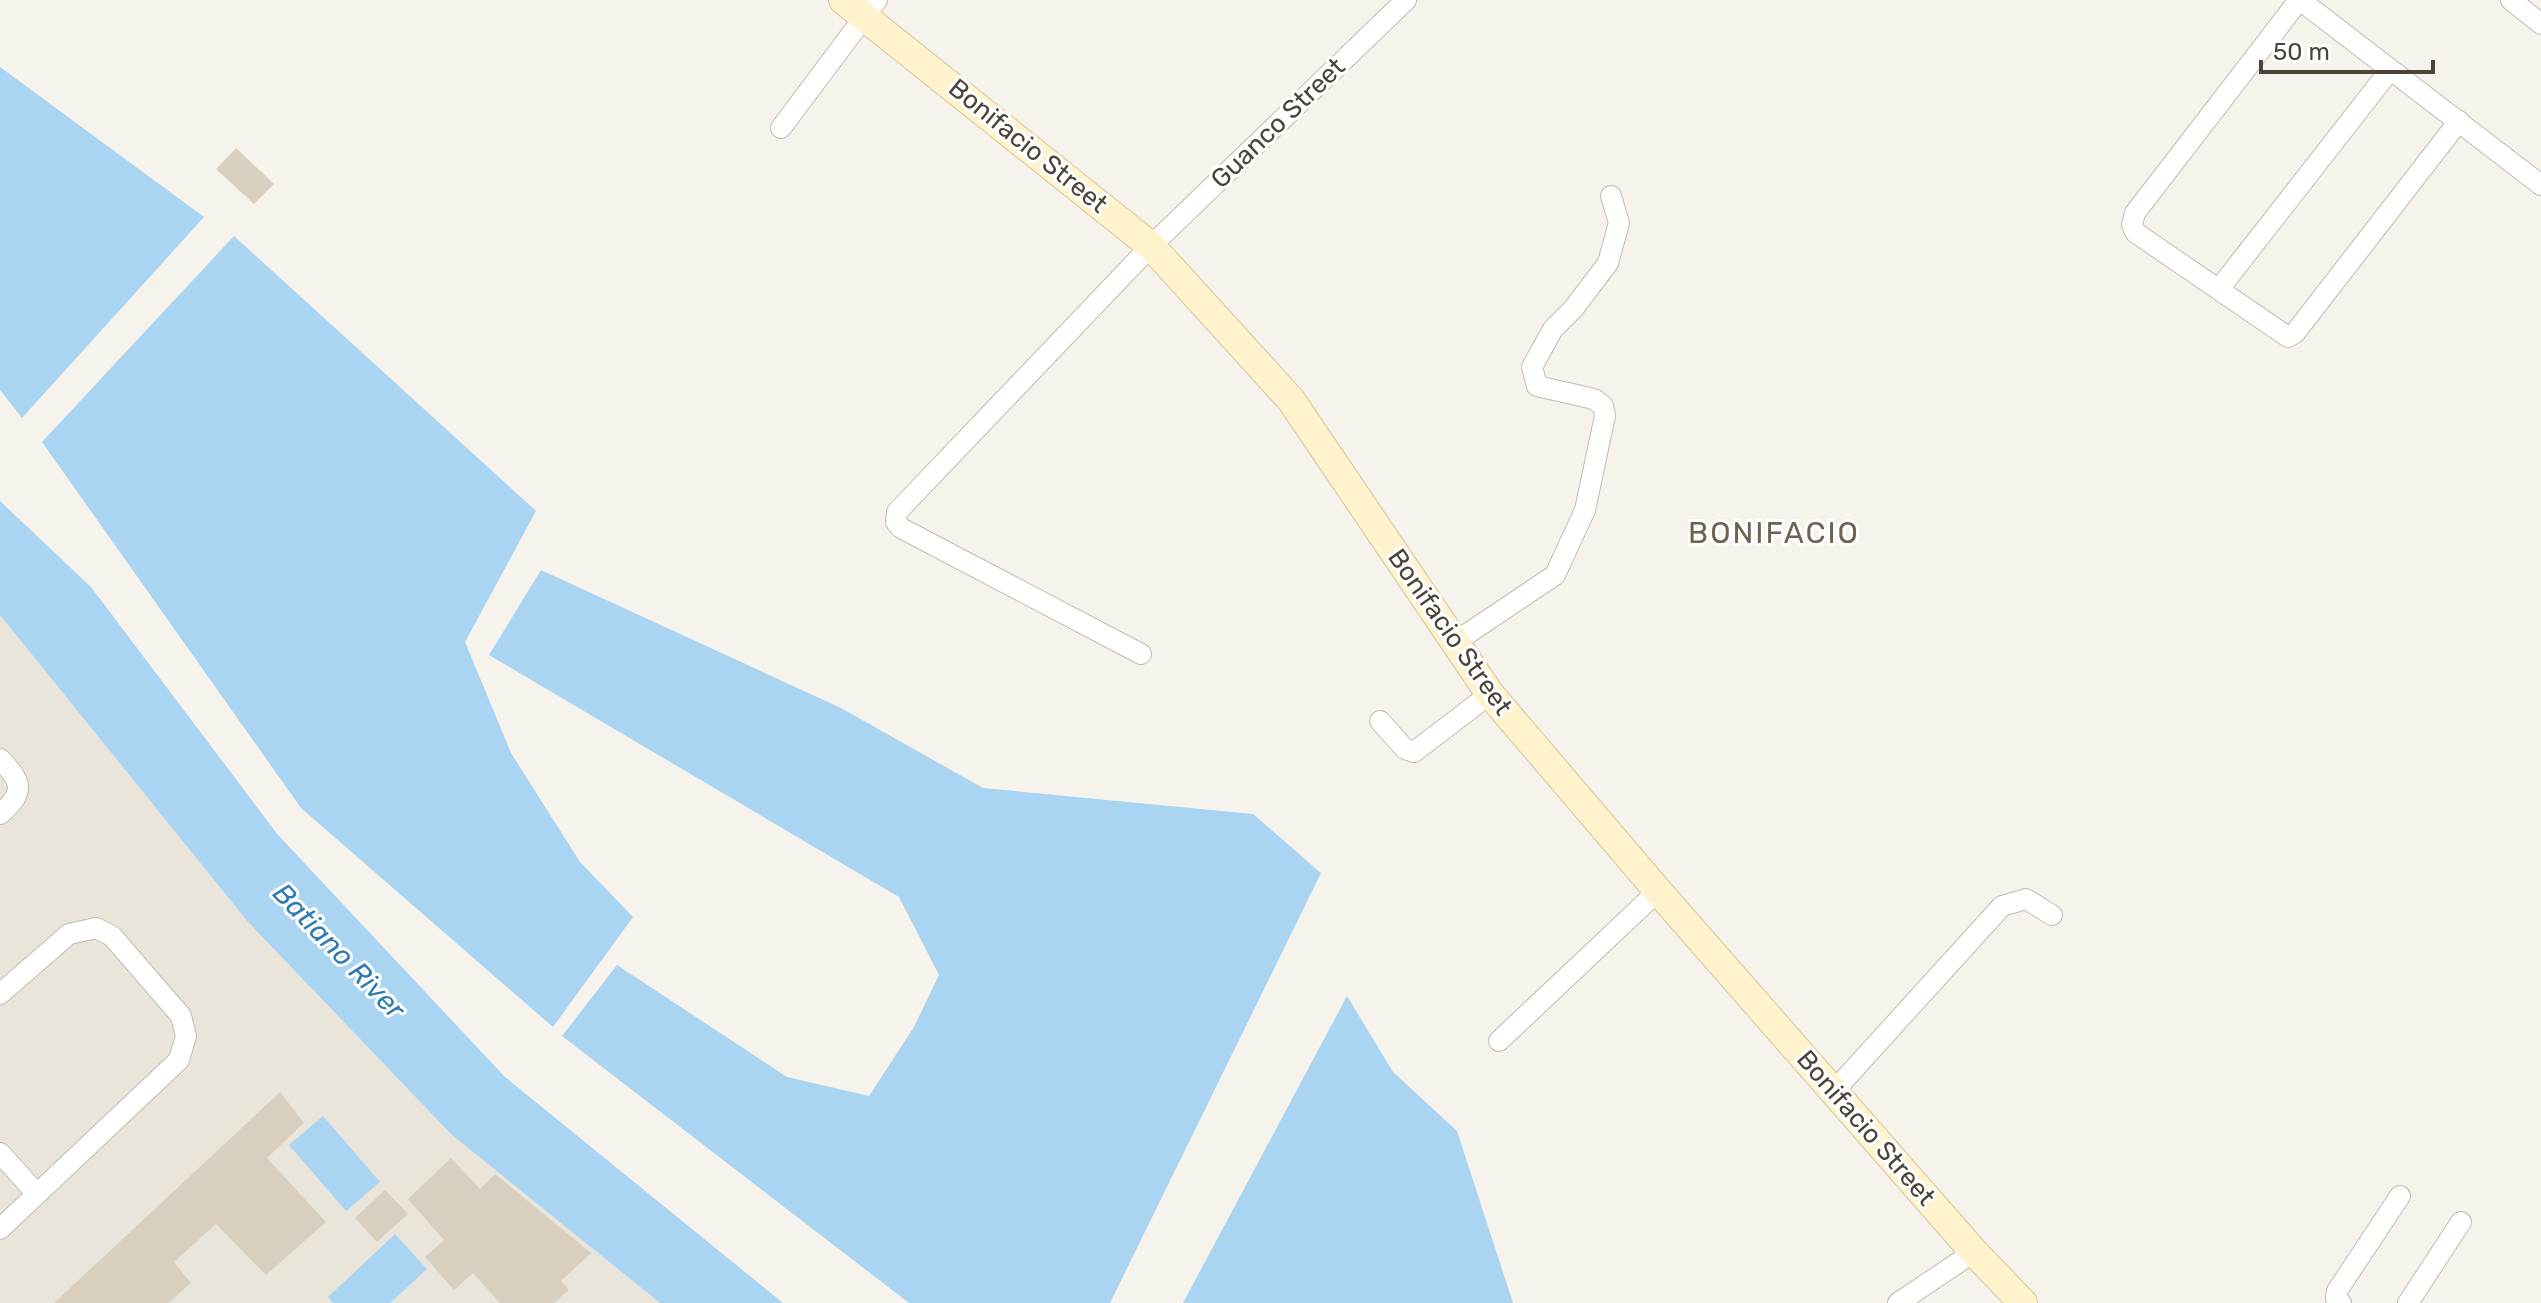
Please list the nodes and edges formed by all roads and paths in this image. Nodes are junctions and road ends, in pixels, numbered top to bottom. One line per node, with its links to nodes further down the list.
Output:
1 (1406, 0): 11 (street, Guanco Street)
2 (2300, 0): 6 (street); 12 (street)
3 (2511, 0): 5 (street)
4 (862, 5): 8 (street); 11 (street, Bonifacio Street)
5 (2541, 24)
6 (2390, 70): 7 (street); 12 (street)
7 (2459, 121): 9 (street); 12 (street)
8 (781, 128)
9 (2541, 185)
10 (1611, 196): 13 (street)
11 (1151, 246): 13 (street, Bonifacio Street); 14 (street, Guanco Street)
12 (2219, 289)
13 (1455, 642): 15 (street, Bonifacio Street)
14 (1141, 654)
15 (1490, 694): 16 (street); 19 (street, Bonifacio Street)
16 (1380, 721)
17 (0, 759): 18 (street)
18 (0, 814)
19 (1658, 891): 22 (street); 23 (street, Bonifacio Street)
20 (2052, 915): 23 (street)
21 (0, 994): 25 (street)
22 (1499, 1041)
23 (1834, 1091): 29 (street, Bonifacio Street)
24 (0, 1153): 25 (street)
25 (37, 1194): 28 (street)
26 (2400, 1196): 32 (street)
27 (2461, 1222): 33 (street)
28 (0, 1229)
29 (1974, 1252): 30 (street, Bonifacio Street); 31 (street)
30 (2008, 1298)
31 (1898, 1303)
32 (2341, 1303)
33 (2408, 1303)

